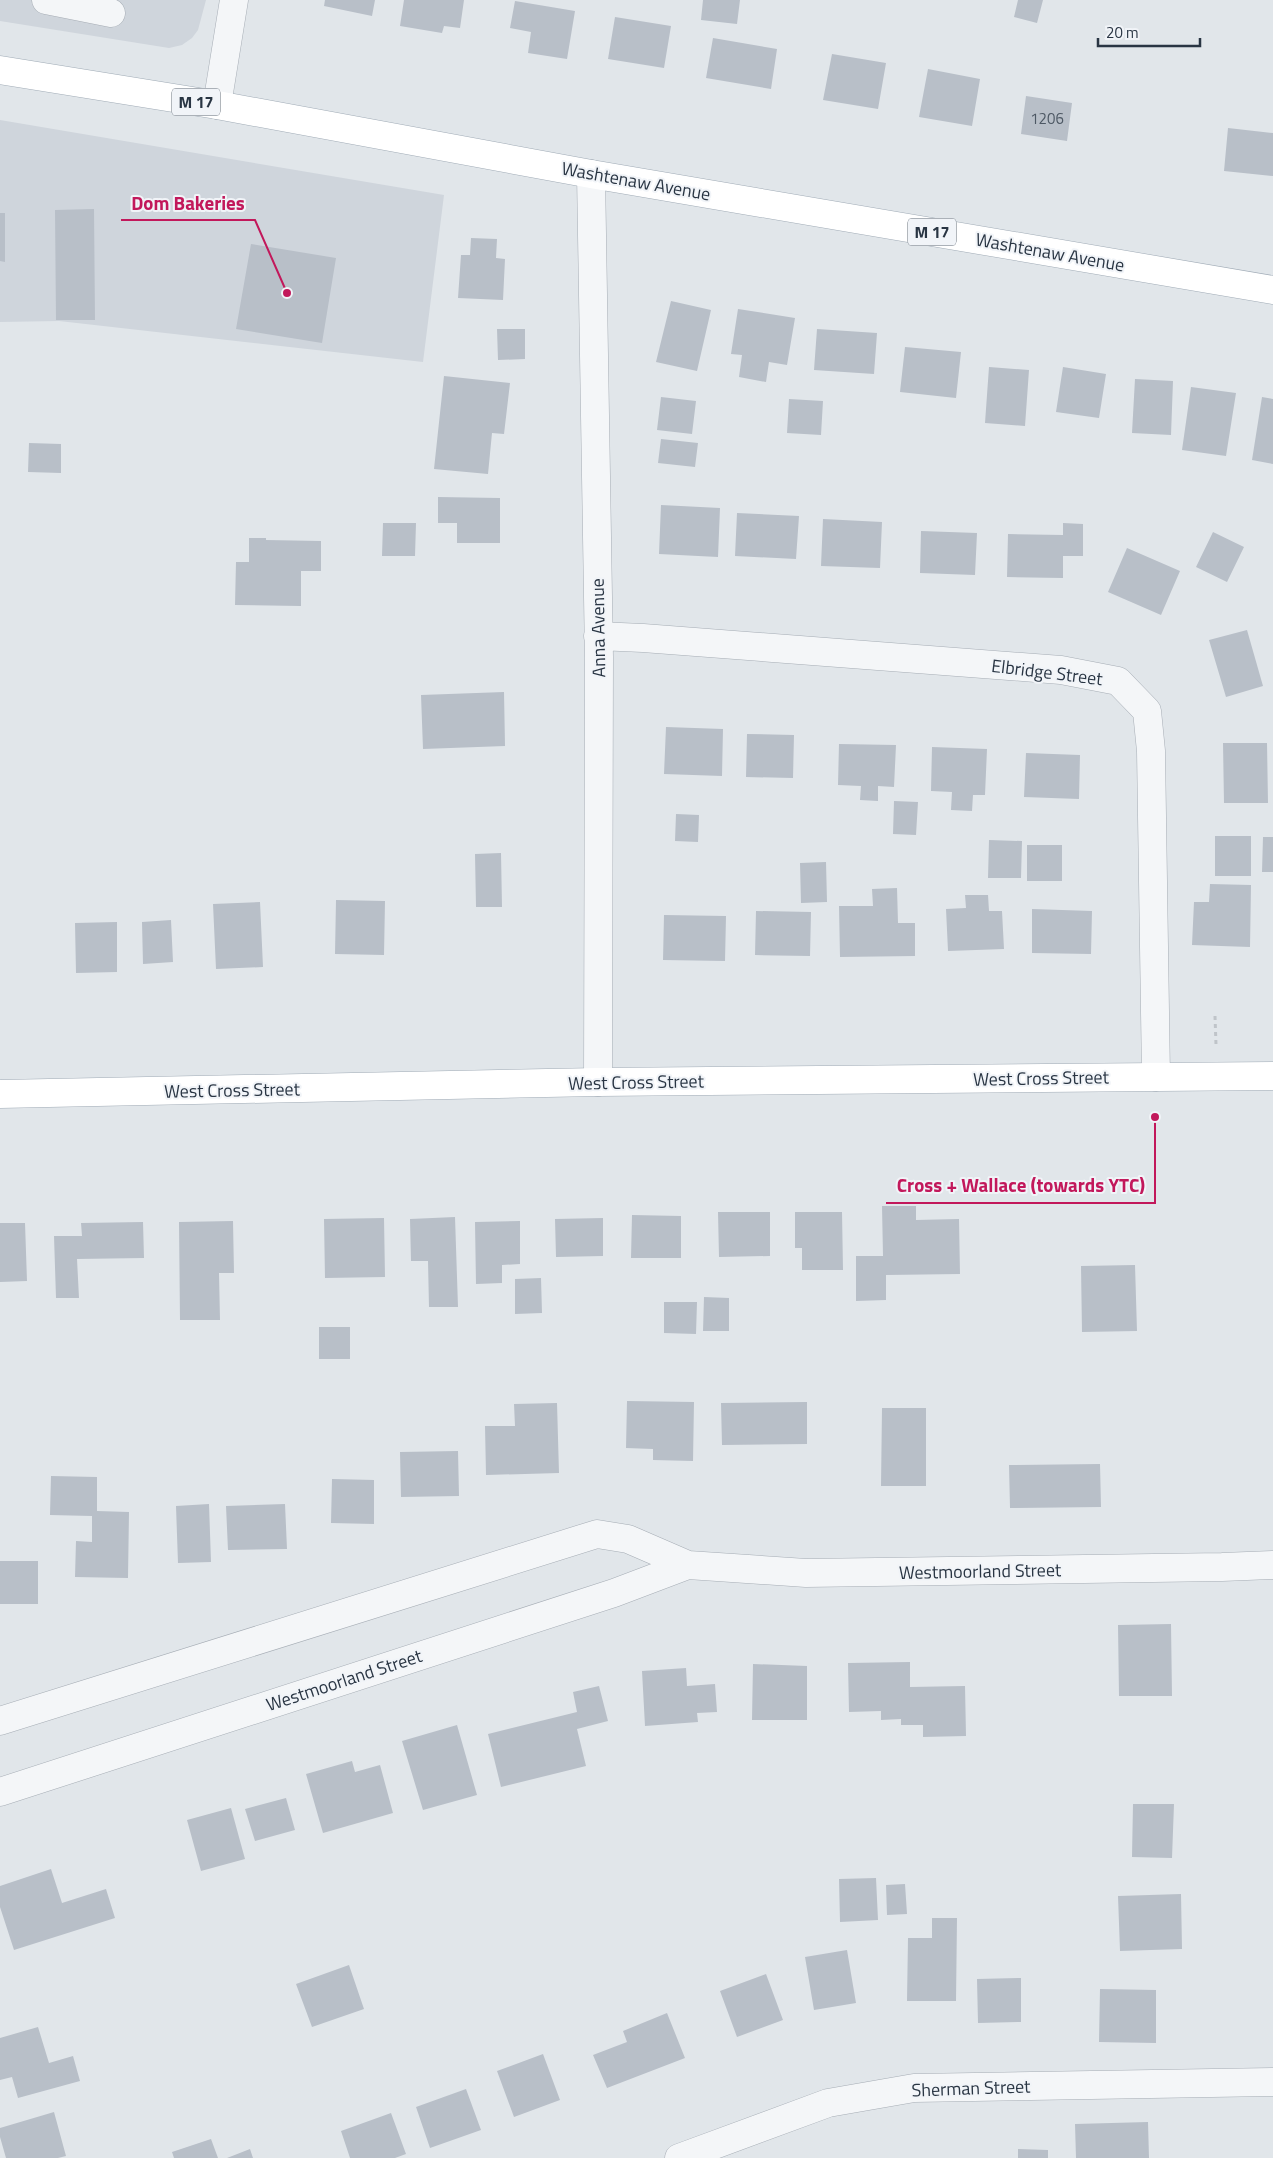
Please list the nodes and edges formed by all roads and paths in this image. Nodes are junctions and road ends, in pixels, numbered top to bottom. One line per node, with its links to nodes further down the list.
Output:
1 (46, 0): 3 (street)
2 (234, 0): 5 (street)
3 (111, 13)
4 (0, 70): 5 (main road, Washtenaw Avenue / M 17)
5 (217, 105): 6 (main road, Washtenaw Avenue / M 17)
6 (590, 174): 7 (main road, Washtenaw Avenue / M 17); 8 (street, Anna Avenue)
7 (1273, 290)
8 (598, 636): 12 (street, Elbridge Street); 13 (street, Anna Avenue)
9 (1215, 1016): 10 (path)
10 (1216, 1046)
11 (1273, 1076): 12 (main road, West Cross Street)
12 (1156, 1077): 13 (main road, West Cross Street)
13 (598, 1082): 14 (main road, West Cross Street)
14 (0, 1094)
15 (688, 1565): 16 (street, Westmoorland Street); 17 (street, Westmoorland Street); 18 (street, Westmoorland Street)
16 (1273, 1565)
17 (0, 1721)
18 (0, 1792)
19 (1273, 2082): 20 (street, Sherman Street)
20 (679, 2158)

